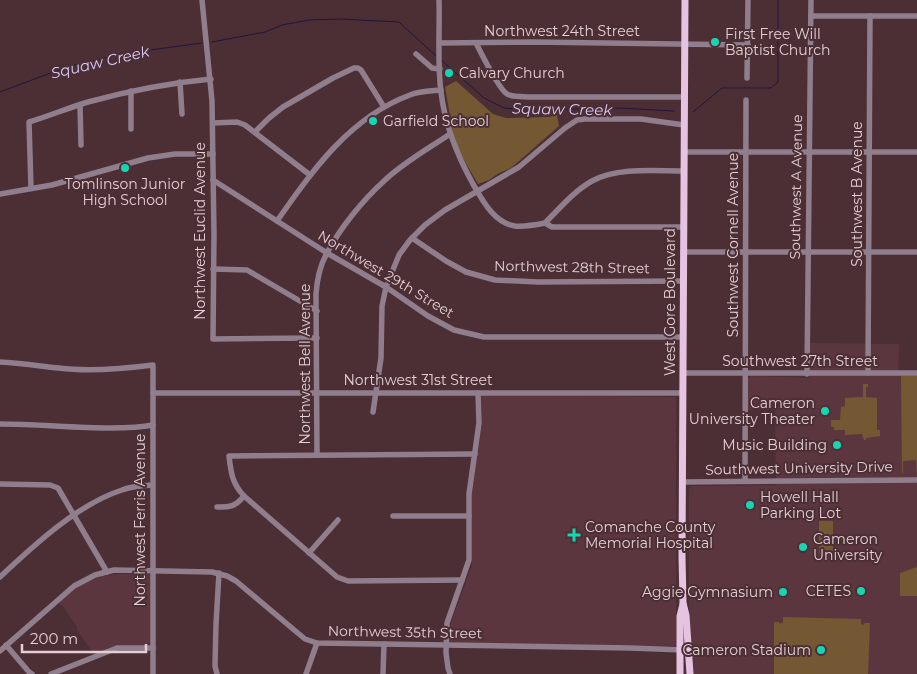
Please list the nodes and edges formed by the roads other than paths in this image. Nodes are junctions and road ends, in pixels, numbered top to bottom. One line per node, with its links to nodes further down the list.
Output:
1 (202, 0): 16 (street)
2 (440, 0): 9 (street)
3 (684, 0): 11 (main road, West Gore Boulevard)
4 (748, 0): 12 (street)
5 (811, 0): 6 (street, Southwest A Avenue)
6 (811, 16): 7 (street); 33 (street, Southwest A Avenue)
7 (870, 16): 8 (street); 34 (street, Southwest B Avenue)
8 (917, 16)
9 (440, 43): 10 (street, Northwest 24th Street); 14 (street)
10 (476, 43): 11 (street, Northwest 24th Street); 20 (street)
11 (684, 44): 12 (street, Northwest 24th Street); 20 (main road, West Gore Boulevard)
12 (748, 45): 15 (street)
13 (416, 54): 14 (street)
14 (440, 67): 18 (street)
15 (747, 78)
16 (210, 79): 17 (street); 25 (street)
17 (180, 82): 19 (street); 24 (street)
18 (441, 90): 23 (street); 29 (street)
19 (131, 91): 22 (street); 27 (street)
20 (684, 97): 26 (main road, West Gore Boulevard)
21 (746, 100): 32 (street, Southwest Cornell Avenue)
22 (80, 105): 30 (street); 40 (street)
23 (384, 107): 28 (street); 38 (street)
24 (182, 114)
25 (213, 123): 28 (street); 36 (street, Northwest Euclid Avenue)
26 (684, 126): 31 (main road, West Gore Boulevard); 41 (street)
27 (131, 129)
28 (255, 132): 38 (street)
29 (450, 134): 41 (street); 52 (street, Northwest Bell Avenue)
30 (81, 145)
31 (684, 152): 32 (street); 37 (main road, West Gore Boulevard)
32 (746, 152): 33 (street); 48 (street, Southwest Cornell Avenue)
33 (810, 152): 34 (street); 49 (street, Southwest A Avenue)
34 (870, 152): 35 (street); 50 (street, Southwest B Avenue)
35 (917, 152)
36 (213, 154): 39 (street, Northwest Euclid Avenue); 40 (street)
37 (684, 171): 44 (street); 45 (main road, West Gore Boulevard)
38 (310, 175): 43 (street)
39 (213, 180): 43 (street, Northwest 29th Street); 53 (street, Northwest Euclid Avenue)
40 (31, 188): 42 (street)
41 (478, 192): 44 (street); 46 (street)
42 (0, 194)
43 (277, 221): 52 (street, Northwest 29th Street)
44 (545, 222): 45 (street)
45 (683, 227): 47 (main road, West Gore Boulevard)
46 (412, 238): 54 (street, Northwest 28th Street); 55 (street)
47 (683, 252): 48 (street); 54 (main road, West Gore Boulevard)
48 (746, 252): 49 (street); 60 (street, Southwest Cornell Avenue)
49 (808, 252): 50 (street); 64 (street, Southwest A Avenue)
50 (870, 252): 51 (street); 61 (street, Southwest B Avenue)
51 (917, 252)
52 (327, 253): 55 (street, Northwest 29th Street); 56 (street, Northwest Bell Avenue)
53 (213, 269): 56 (street); 58 (street, Northwest Euclid Avenue)
54 (683, 281): 57 (main road, West Gore Boulevard)
55 (386, 287): 57 (street, Northwest 29th Street); 69 (street)
56 (317, 311): 58 (street, Northwest Bell Avenue)
57 (683, 337): 63 (main road, West Gore Boulevard)
58 (316, 338): 65 (street, Northwest Bell Avenue)
59 (0, 362): 68 (street, Northwest Ferris Avenue)
60 (746, 373): 63 (street, Southwest 27th Street); 64 (street, Southwest 27th Street); 76 (street, Southwest Cornell Avenue)
61 (868, 373): 62 (street, Southwest 27th Street); 64 (street, Southwest 27th Street)
62 (917, 373)
63 (683, 374): 67 (main road, West Gore Boulevard)
64 (807, 374)
65 (317, 393): 68 (street, Northwest 31st Street); 69 (street, Northwest 31st Street); 74 (street, Northwest Bell Avenue)
66 (478, 393): 67 (street, Northwest 31st Street); 69 (street, Northwest 31st Street); 73 (street)
67 (682, 393): 77 (main road, West Gore Boulevard)
68 (153, 394): 72 (street, Northwest Ferris Avenue)
69 (376, 394): 70 (street)
70 (373, 412)
71 (0, 424): 72 (street)
72 (153, 425): 79 (street, Northwest Ferris Avenue)
73 (475, 454): 74 (street); 84 (street)
74 (317, 455): 80 (street)
75 (917, 480): 76 (street, Southwest University Drive)
76 (745, 481): 77 (street, Southwest University Drive)
77 (682, 482): 97 (main road, West Gore Boulevard)
78 (0, 484): 82 (street)
79 (152, 485): 82 (street); 88 (street, Northwest Ferris Avenue)
80 (244, 496): 81 (street); 86 (street)
81 (216, 507)
82 (74, 515): 87 (street); 90 (street)
83 (393, 516): 84 (street)
84 (469, 516): 91 (street)
85 (338, 520): 86 (street)
86 (309, 553): 91 (street)
87 (107, 572): 88 (street, Northwest 35th Street); 95 (street, Northwest 35th Street)
88 (152, 572): 89 (street, Northwest 35th Street); 96 (street, Northwest Ferris Avenue)
89 (219, 573): 92 (street, Northwest 35th Street); 102 (street)
90 (0, 577)
91 (462, 580): 94 (street)
92 (316, 643): 93 (street, Northwest 35th Street); 103 (street)
93 (384, 644): 94 (street, Northwest 35th Street); 104 (street)
94 (446, 645): 97 (street, Northwest 35th Street); 105 (street)
95 (6, 646): 98 (street, Northwest 35th Street); 99 (street)
96 (153, 648): 100 (street); 101 (street, Northwest Ferris Avenue)
97 (684, 650): 106 (main road, West Gore Boulevard); 107 (main road, West Gore Boulevard)
98 (0, 651)
99 (32, 674)
100 (51, 674)
101 (153, 674)
102 (217, 674)
103 (306, 674)
104 (383, 674)
105 (450, 674)
106 (680, 674)
107 (690, 674)

